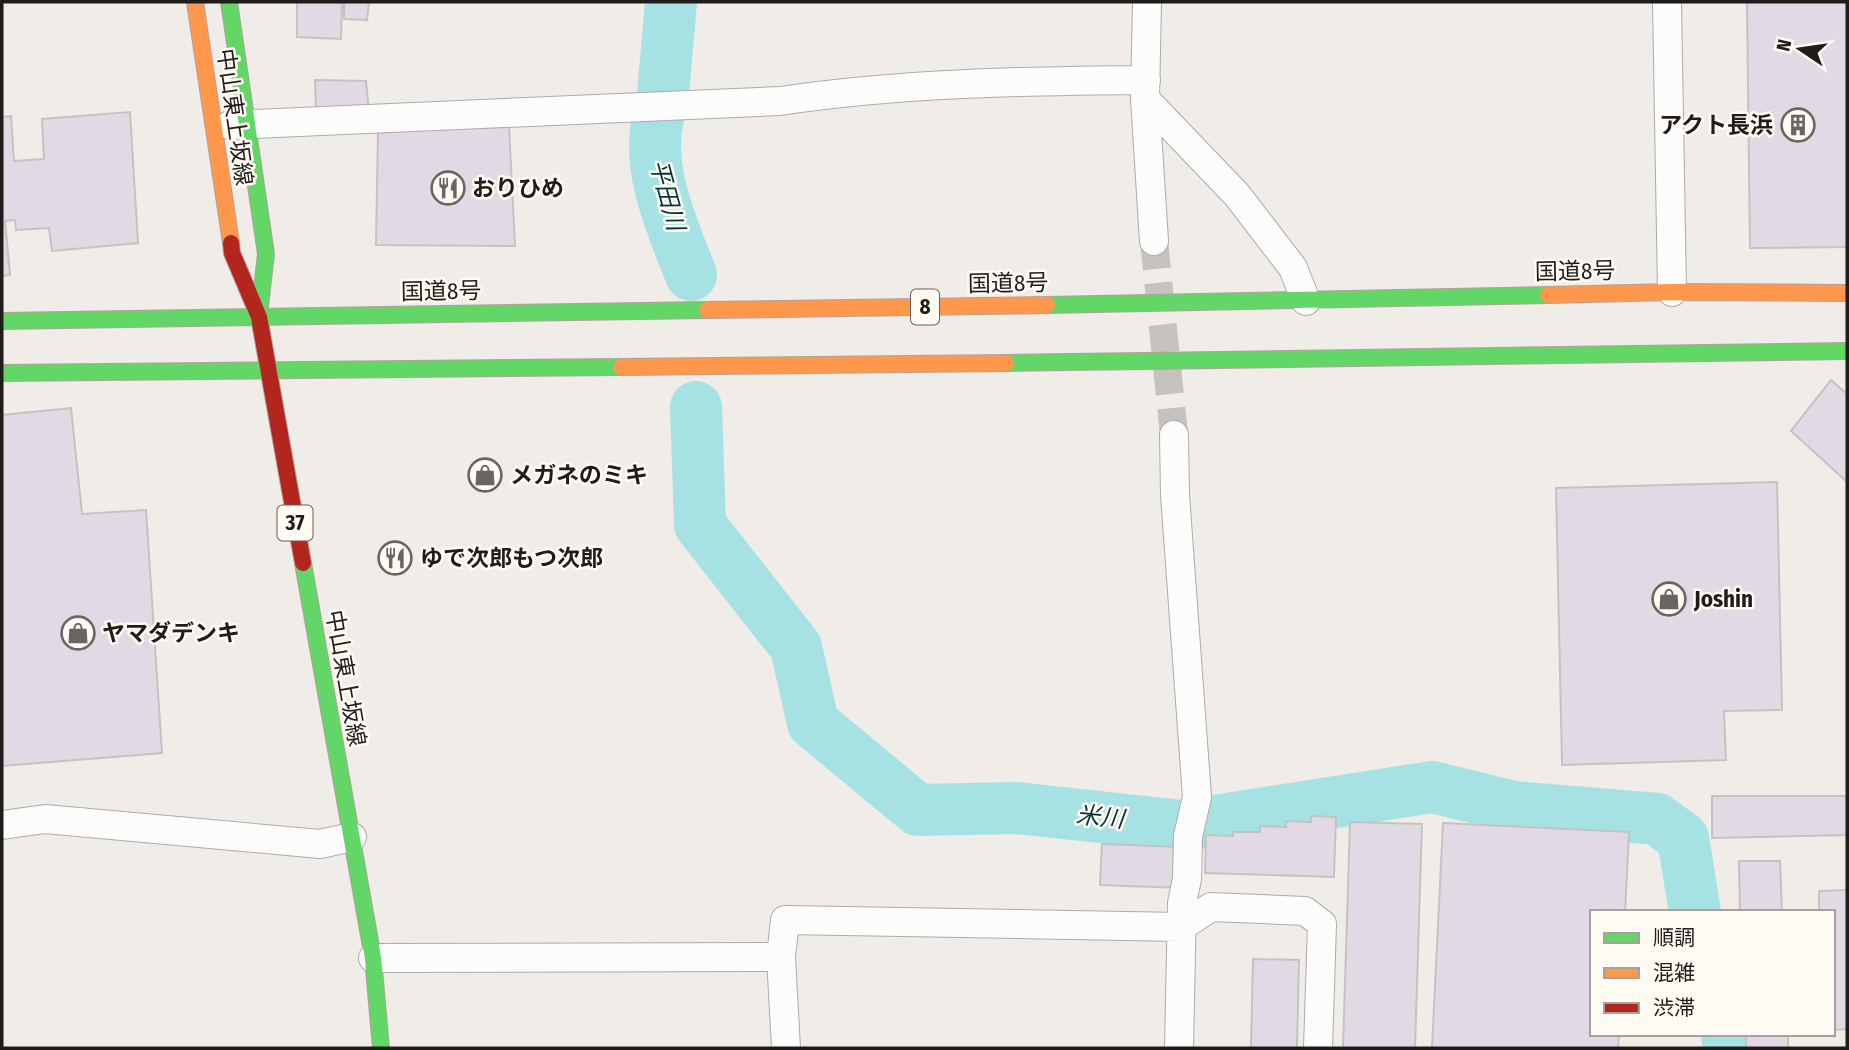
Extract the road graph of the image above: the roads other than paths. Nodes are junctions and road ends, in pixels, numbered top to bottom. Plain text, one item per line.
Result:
1 (195, 2) edge
2 (229, 2) edge
3 (1147, 2) edge
4 (1667, 2) edge
5 (1145, 90) junction
6 (247, 124) junction
7 (212, 126) junction
8 (1154, 241) tunnel mouth
9 (1672, 292) junction
10 (1847, 293) edge
11 (1306, 301) junction
12 (259, 317) junction
13 (2, 321) edge
14 (1847, 351) edge
15 (268, 370) junction
16 (2, 373) edge
17 (1174, 435) tunnel mouth
18 (2, 825) edge
19 (352, 837) junction
20 (1181, 927) junction
21 (781, 957) junction
22 (373, 958) junction
23 (381, 1048) edge
24 (786, 1048) edge
25 (1179, 1048) edge
26 (1318, 1048) edge

1 - 7 main road, 中山東上坂線 / 37
2 - 6 main road, 中山東上坂線 / 37
3 - 5 street
4 - 9 street
5 - 6 street
5 - 8 street
5 - 11 street
6 - 7 street
6 - 12 main road, 中山東上坂線 / 37
7 - 12 main road, 中山東上坂線 / 37
9 - 10 main road, 国道8号 / 8
9 - 11 main road, 国道8号 / 8
11 - 12 main road, 国道8号 / 8
12 - 13 main road, 国道8号 / 8
12 - 15 main road, 中山東上坂線 / 37
14 - 15 main road
15 - 16 main road
15 - 19 main road, 中山東上坂線 / 37
17 - 20 street
18 - 19 street
19 - 22 main road, 中山東上坂線 / 37
20 - 21 street
20 - 25 street
20 - 26 street
21 - 22 street
21 - 24 street
22 - 23 main road, 中山東上坂線 / 37

